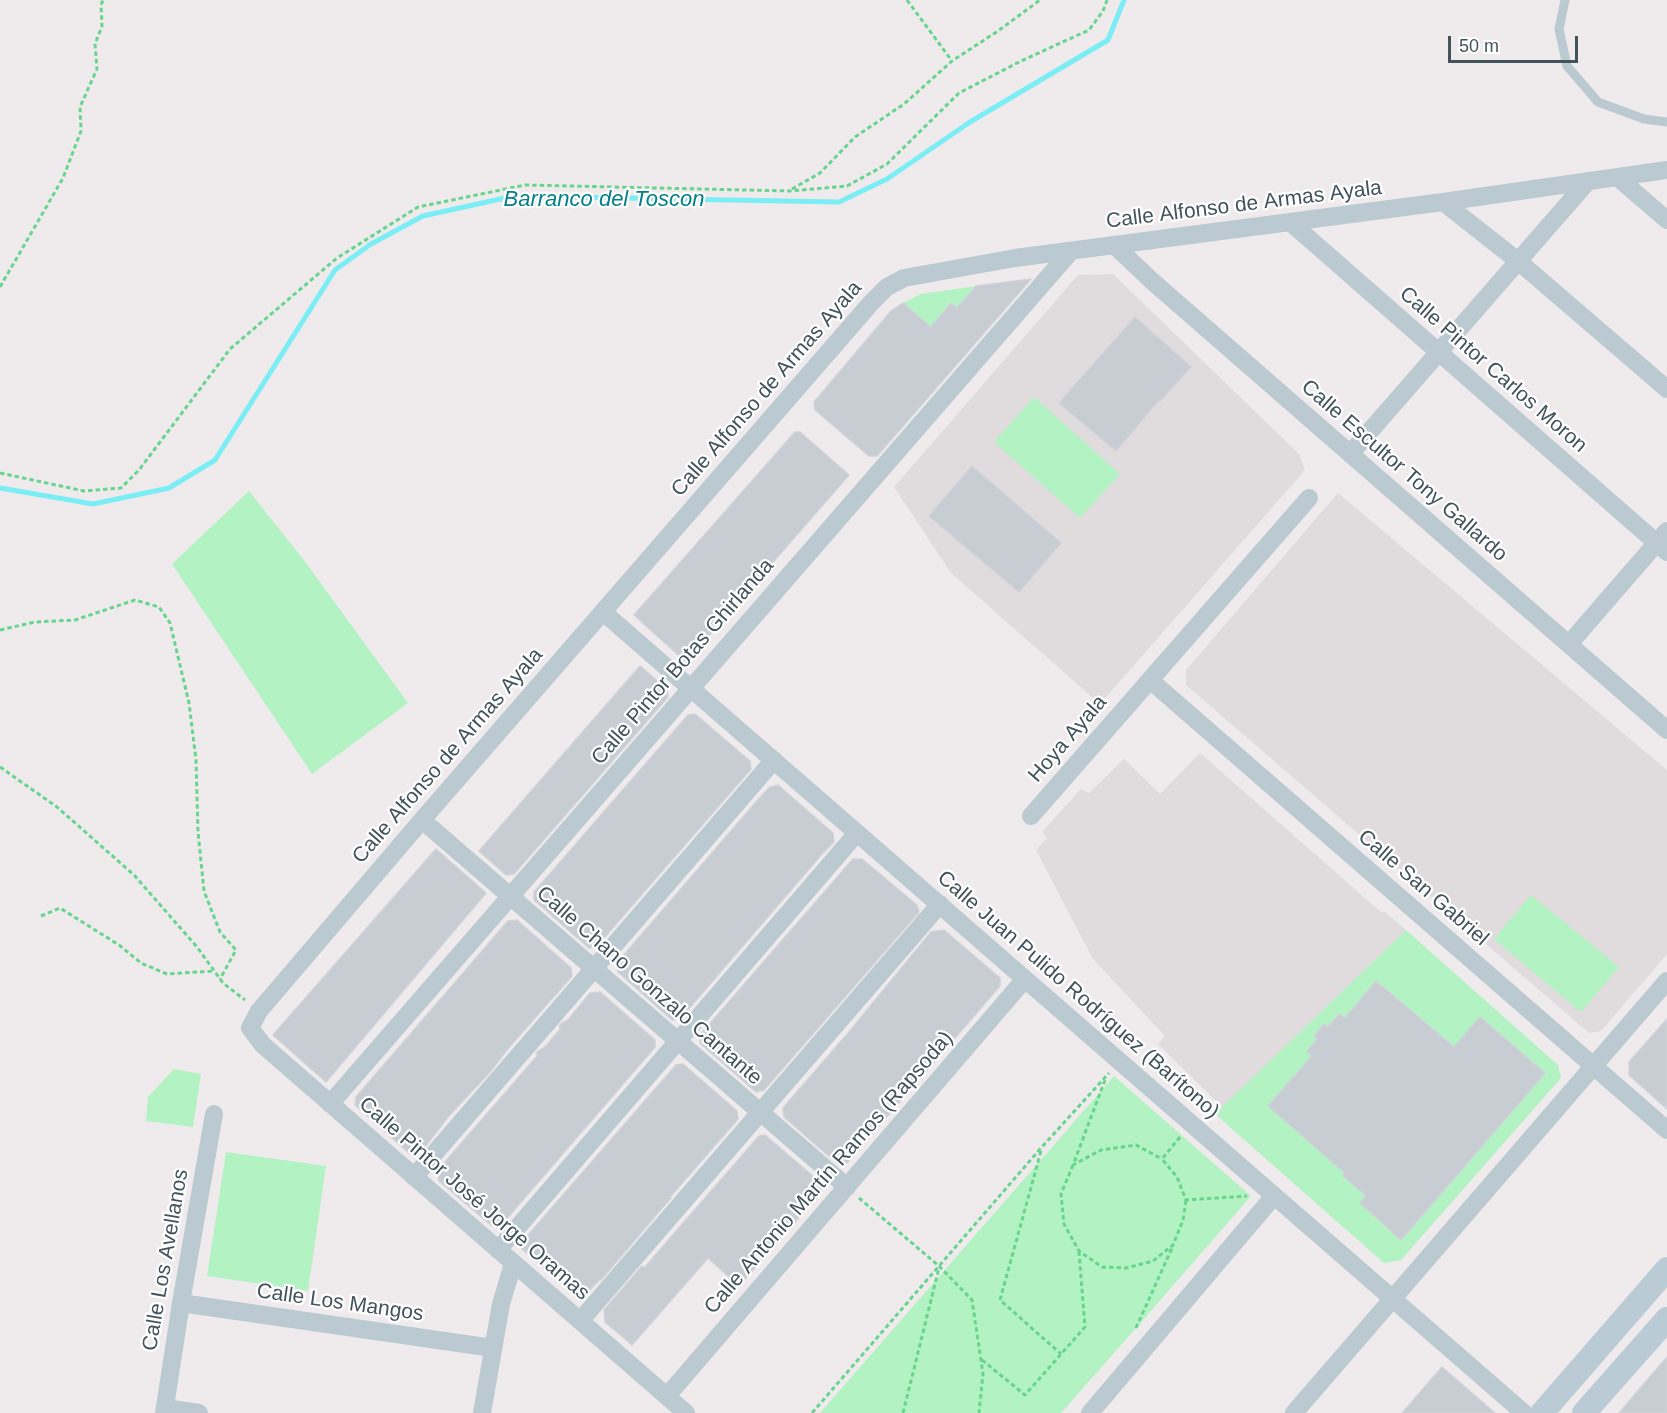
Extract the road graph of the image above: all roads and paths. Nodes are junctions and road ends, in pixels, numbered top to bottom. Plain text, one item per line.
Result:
1 (102, 0) edge
2 (907, 0) edge
3 (1040, 0) edge
4 (1107, 0) edge
5 (1565, 0) edge
6 (952, 62) junction
7 (1667, 122) edge
8 (1667, 170) edge
9 (1617, 177) junction
10 (1588, 181) junction
11 (790, 191) junction
12 (1443, 202) junction
13 (1667, 220) edge
14 (1290, 222) junction
15 (1114, 245) junction
16 (1071, 251) junction
17 (1518, 261) junction
18 (0, 287) edge
19 (1438, 352) junction
20 (1667, 389) edge
21 (1350, 454) junction
22 (0, 473) edge
23 (1309, 498) dead end
24 (1664, 542) edge
25 (603, 612) junction
26 (0, 630) edge
27 (1569, 644) junction
28 (1144, 686) junction
29 (691, 688) junction
30 (1667, 730) edge
31 (774, 760) junction
32 (0, 767) edge
33 (1031, 816) dead end
34 (422, 820) junction
35 (857, 833) junction
36 (510, 896) junction
37 (939, 904) junction
38 (41, 916) dead end
39 (594, 969) junction
40 (214, 971) junction
41 (220, 979) junction
42 (1025, 979) junction
43 (1667, 981) edge
44 (259, 1011) junction
45 (678, 1041) junction
46 (1118, 1060) junction
47 (1593, 1065) junction
48 (1106, 1077) junction
49 (330, 1104) junction
50 (760, 1112) junction
51 (214, 1114) dead end
52 (1667, 1130) edge
53 (1182, 1135) dead end
54 (1041, 1148) junction
55 (1162, 1160) junction
56 (1073, 1165) junction
57 (414, 1177) junction
58 (847, 1187) junction
59 (1251, 1196) dead end
60 (1274, 1196) junction
61 (1186, 1200) junction
62 (1173, 1245) junction
63 (498, 1250) junction
64 (1079, 1251) junction
65 (513, 1264) junction
66 (939, 1266) junction
67 (1667, 1269) edge
68 (1393, 1299) junction
69 (181, 1303) junction
70 (1667, 1319) edge
71 (580, 1321) junction
72 (1136, 1328) dead end
73 (493, 1348) junction
74 (1061, 1354) junction
75 (981, 1359) junction
76 (667, 1396) junction
77 (164, 1410) edge
78 (1097, 1410) edge
79 (199, 1413) edge
80 (482, 1413) edge
81 (686, 1413) edge
82 (812, 1413) edge
83 (903, 1413) edge
84 (980, 1413) edge
85 (1294, 1413) edge
86 (1524, 1413) edge
87 (1542, 1413) edge
88 (1584, 1413) edge

1 - 18 path
2 - 6 path
3 - 6 path
4 - 11 path
5 - 7 lane
6 - 11 path
8 - 9 street, Calle Alfonso de Armas Ayala
9 - 10 street, Calle Alfonso de Armas Ayala
9 - 13 street
10 - 12 street, Calle Alfonso de Armas Ayala
10 - 17 street
11 - 22 path
12 - 14 street, Calle Alfonso de Armas Ayala
12 - 17 street
14 - 15 street, Calle Alfonso de Armas Ayala
14 - 19 street, Calle Pintor Carlos Moron
15 - 16 street, Calle Alfonso de Armas Ayala
15 - 21 street, Calle Escultor Tony Gallardo
16 - 25 street, Calle Alfonso de Armas Ayala
16 - 29 street, Calle Pintor Botas Ghirlanda
17 - 19 street
17 - 20 street
19 - 21 street
19 - 24 street, Calle Pintor Carlos Moron
21 - 27 street, Calle Escultor Tony Gallardo
23 - 28 street
24 - 27 street
25 - 29 street, Calle Juan Pulido Rodríguez (Barítono)
25 - 34 street, Calle Alfonso de Armas Ayala
26 - 41 path
27 - 30 street, Calle Escultor Tony Gallardo
28 - 33 street, Hoya Ayala
28 - 47 street, Calle San Gabriel
29 - 31 street, Calle Juan Pulido Rodríguez (Barítono)
29 - 36 street, Calle Pintor Botas Ghirlanda
31 - 35 street, Calle Juan Pulido Rodríguez (Barítono)
31 - 39 street
32 - 40 path
34 - 36 street, Calle Chano Gonzalo Cantante
34 - 44 street, Calle Alfonso de Armas Ayala
35 - 37 street, Calle Juan Pulido Rodríguez (Barítono)
35 - 45 street
36 - 39 street, Calle Chano Gonzalo Cantante
36 - 49 street, Calle Pintor Botas Ghirlanda
37 - 42 street, Calle Juan Pulido Rodríguez (Barítono)
37 - 50 street
38 - 40 path
39 - 45 street, Calle Chano Gonzalo Cantante
39 - 57 street
40 - 41 path
41 - 44 path
42 - 46 street, Calle Juan Pulido Rodríguez (Barítono)
42 - 58 street, Calle Antonio Martín Ramos (Rapsoda)
43 - 47 street
44 - 49 street, Calle Pintor José Jorge Oramas
45 - 50 street, Calle Chano Gonzalo Cantante
45 - 63 street
46 - 48 path
46 - 60 street, Calle Juan Pulido Rodríguez (Barítono)
47 - 52 street, Calle San Gabriel
47 - 68 street
48 - 54 path
48 - 56 path
49 - 57 street, Calle Pintor José Jorge Oramas
50 - 58 street, Calle Chano Gonzalo Cantante
50 - 71 street
51 - 69 street, Calle Los Avellanos
53 - 55 path
54 - 66 path
54 - 74 path
55 - 56 path
55 - 61 path
56 - 64 path
57 - 63 street, Calle Pintor José Jorge Oramas
58 - 66 path
58 - 76 street, Calle Antonio Martín Ramos (Rapsoda)
59 - 61 path
60 - 68 street, Calle Juan Pulido Rodríguez (Barítono)
60 - 78 street
61 - 62 path
62 - 64 path
62 - 72 path
63 - 65 street, Calle Pintor José Jorge Oramas
64 - 74 path
65 - 71 street, Calle Pintor José Jorge Oramas
65 - 73 street
66 - 75 path
66 - 82 path
66 - 83 path
67 - 87 street
68 - 85 street
68 - 86 street, Calle Juan Pulido Rodríguez (Barítono)
69 - 73 street, Calle Los Mangos
69 - 77 street, Calle Los Avellanos
70 - 88 street
71 - 76 street, Calle Pintor José Jorge Oramas
73 - 80 street
74 - 75 path
75 - 84 path
76 - 81 street, Calle Pintor José Jorge Oramas
77 - 79 street

